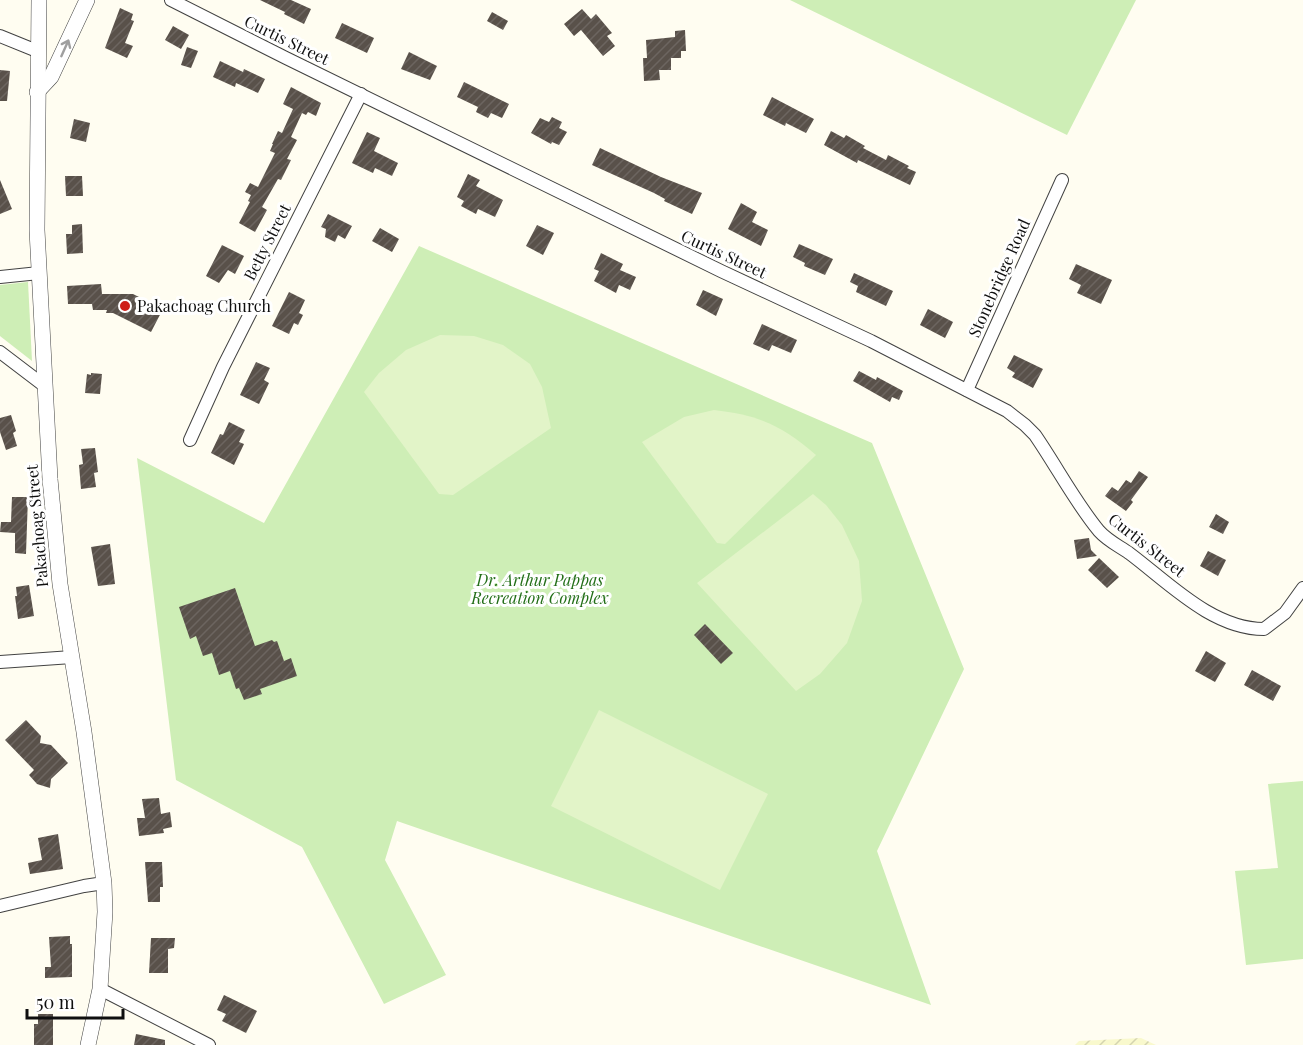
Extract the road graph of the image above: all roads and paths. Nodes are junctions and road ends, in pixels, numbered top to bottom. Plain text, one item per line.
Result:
1 (39, 0) edge
2 (87, 0) edge
3 (171, 0) edge
4 (0, 36) edge
5 (37, 51) junction
6 (37, 92) junction
7 (361, 94) junction
8 (1062, 180) dead end
9 (39, 273) junction
10 (0, 277) edge
11 (0, 352) edge
12 (46, 387) junction
13 (967, 390) junction
14 (189, 440) dead end
15 (1303, 588) edge
16 (72, 657) junction
17 (0, 662) edge
18 (104, 884) junction
19 (0, 906) edge
20 (100, 989) junction
21 (88, 1045) edge
22 (209, 1045) edge

1 - 5 street, Pakachoag Street
6 -> 2 street
3 - 7 street, Curtis Street
4 - 5 street
5 - 6 street, Pakachoag Street
6 - 9 street, Pakachoag Street
7 - 13 street, Curtis Street
7 - 14 street, Betty Street
8 - 13 street, Stonebridge Road
9 - 10 street
9 - 12 street, Pakachoag Street
11 - 12 street
12 - 16 street, Pakachoag Street
13 - 15 street, Curtis Street
16 - 17 street
16 - 18 street, Pakachoag Street
18 - 19 street
18 - 20 street, Pakachoag Street
20 - 21 street, Pakachoag Street
20 - 22 street

